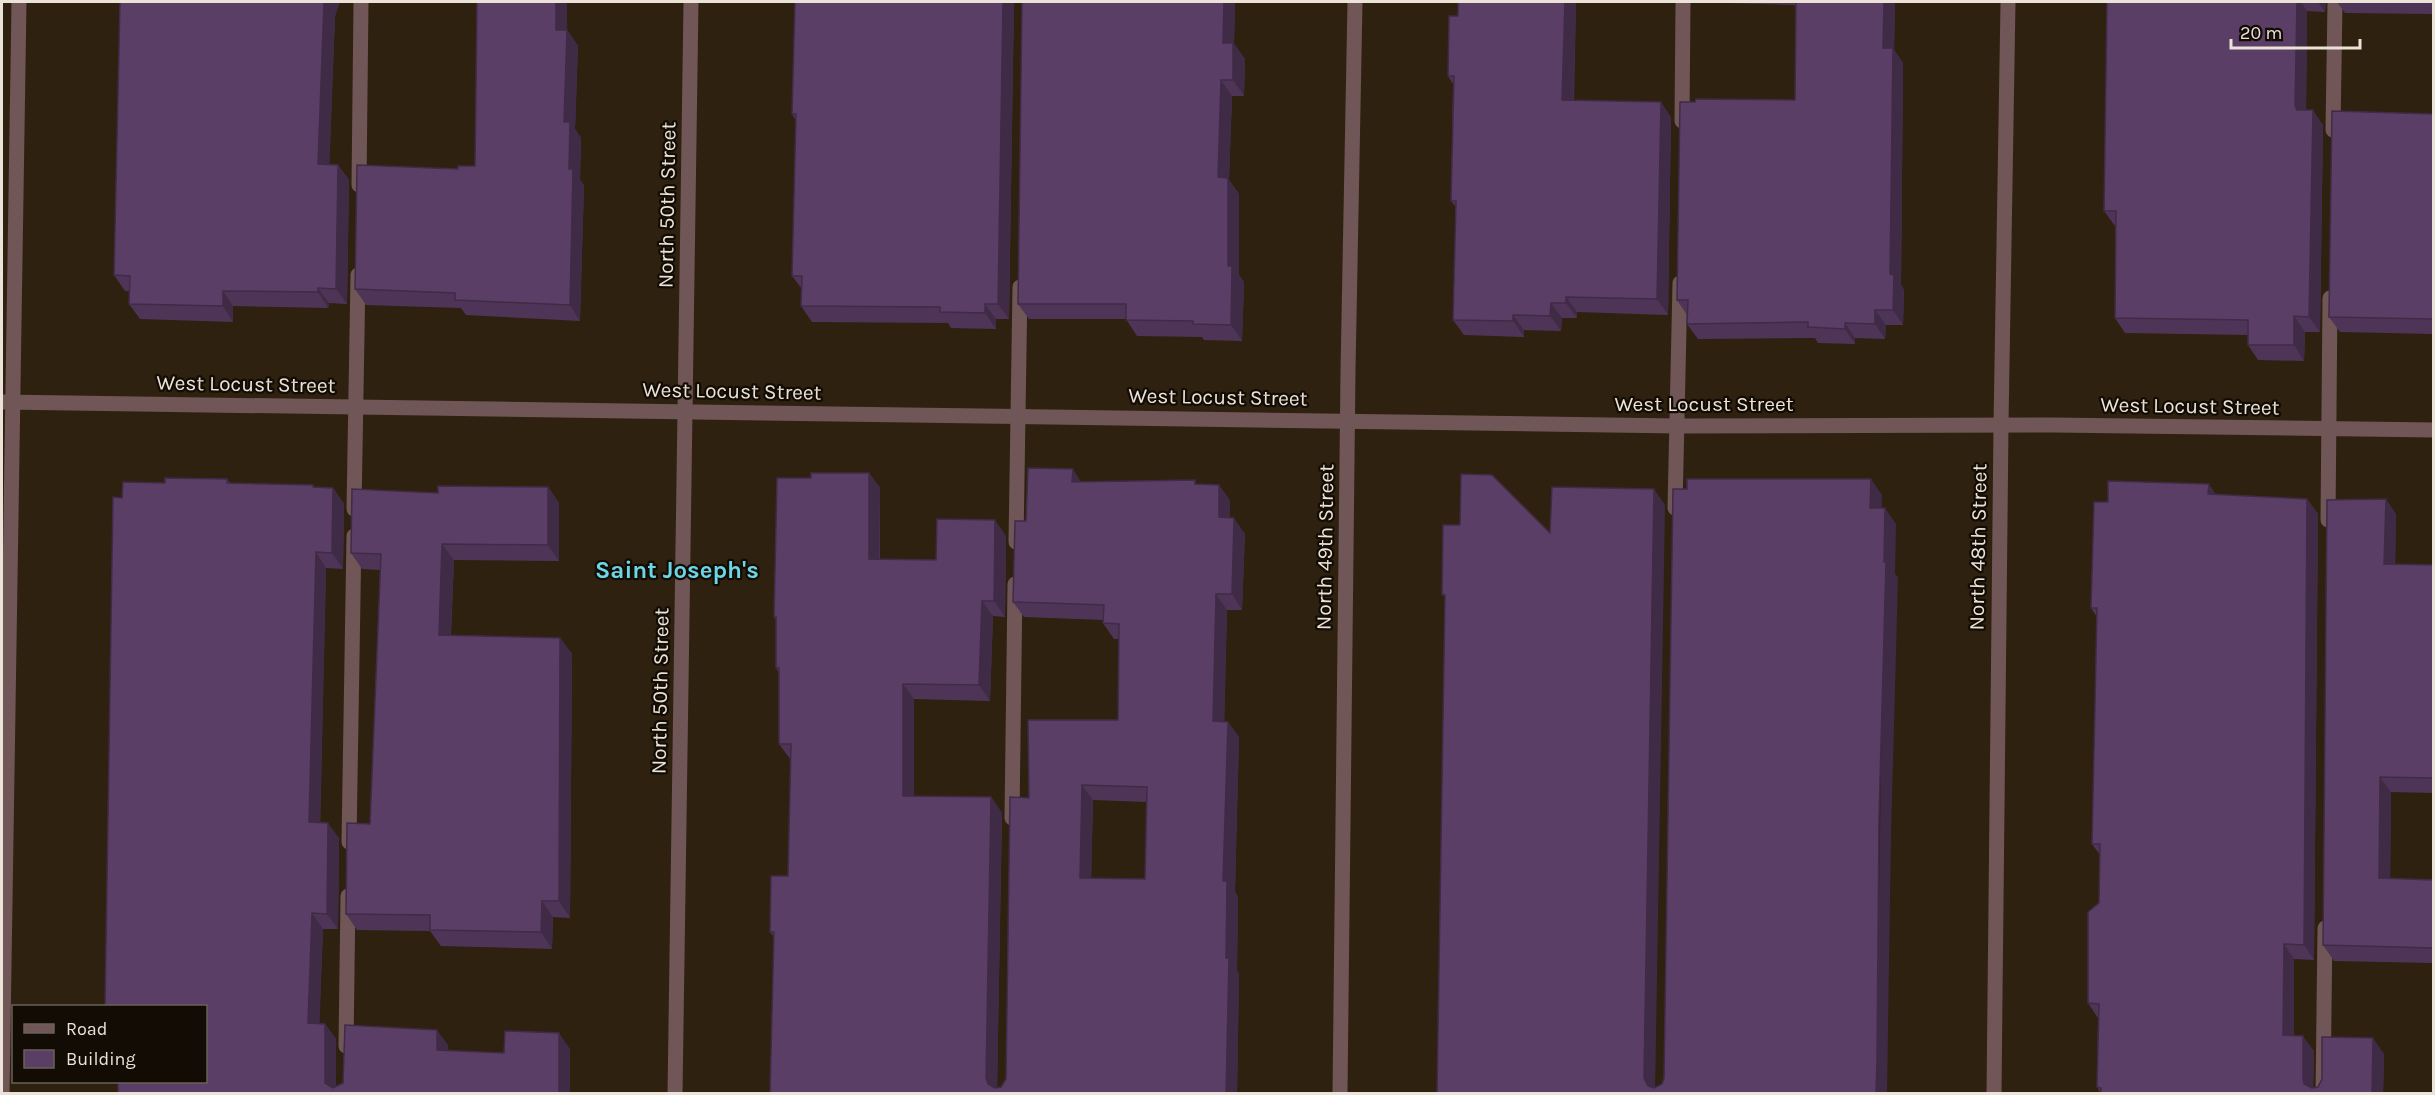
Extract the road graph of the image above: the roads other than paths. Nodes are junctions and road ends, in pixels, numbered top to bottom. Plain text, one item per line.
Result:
1 (19, 2) edge
2 (361, 2) edge
3 (691, 2) edge
4 (1356, 2) edge
5 (1683, 2) edge
6 (2008, 2) edge
7 (2335, 2) edge
8 (1681, 142) edge
9 (2333, 145) edge
10 (359, 205) edge
11 (358, 265) edge
12 (1680, 270) edge
13 (1020, 274) edge
14 (2330, 288) edge
15 (7, 402) edge
16 (357, 406) junction
17 (685, 411) junction
18 (1018, 415) junction
19 (1347, 420) junction
20 (2001, 425) junction
21 (1678, 426) junction
22 (2329, 429) junction
23 (2433, 430) edge
24 (1675, 527) edge
25 (2328, 535) edge
26 (1012, 831) edge
27 (349, 856) edge
28 (348, 880) edge
29 (2325, 915) edge
30 (346, 1058) edge
31 (2, 1094) edge
32 (675, 1094) edge
33 (1340, 1094) edge
34 (1994, 1094) edge
35 (2323, 1094) edge

1 - 15 street
2 - 10 street
3 - 17 street, North 50th Street
4 - 19 street, North 49th Street
5 - 8 street
6 - 20 street, North 48th Street
7 - 9 street
11 - 16 street
12 - 21 street
13 - 18 street
14 - 22 street
15 - 16 street, West Locust Street
15 - 31 street
16 - 17 street, West Locust Street
16 - 27 street
17 - 18 street, West Locust Street
17 - 32 street, North 50th Street
18 - 19 street, West Locust Street
18 - 26 street
19 - 21 street, West Locust Street
19 - 33 street, North 49th Street
20 - 21 street, West Locust Street
20 - 22 street, West Locust Street
20 - 34 street, North 48th Street
21 - 24 street
22 - 23 street, West Locust Street
22 - 25 street
28 - 30 street
29 - 35 street

